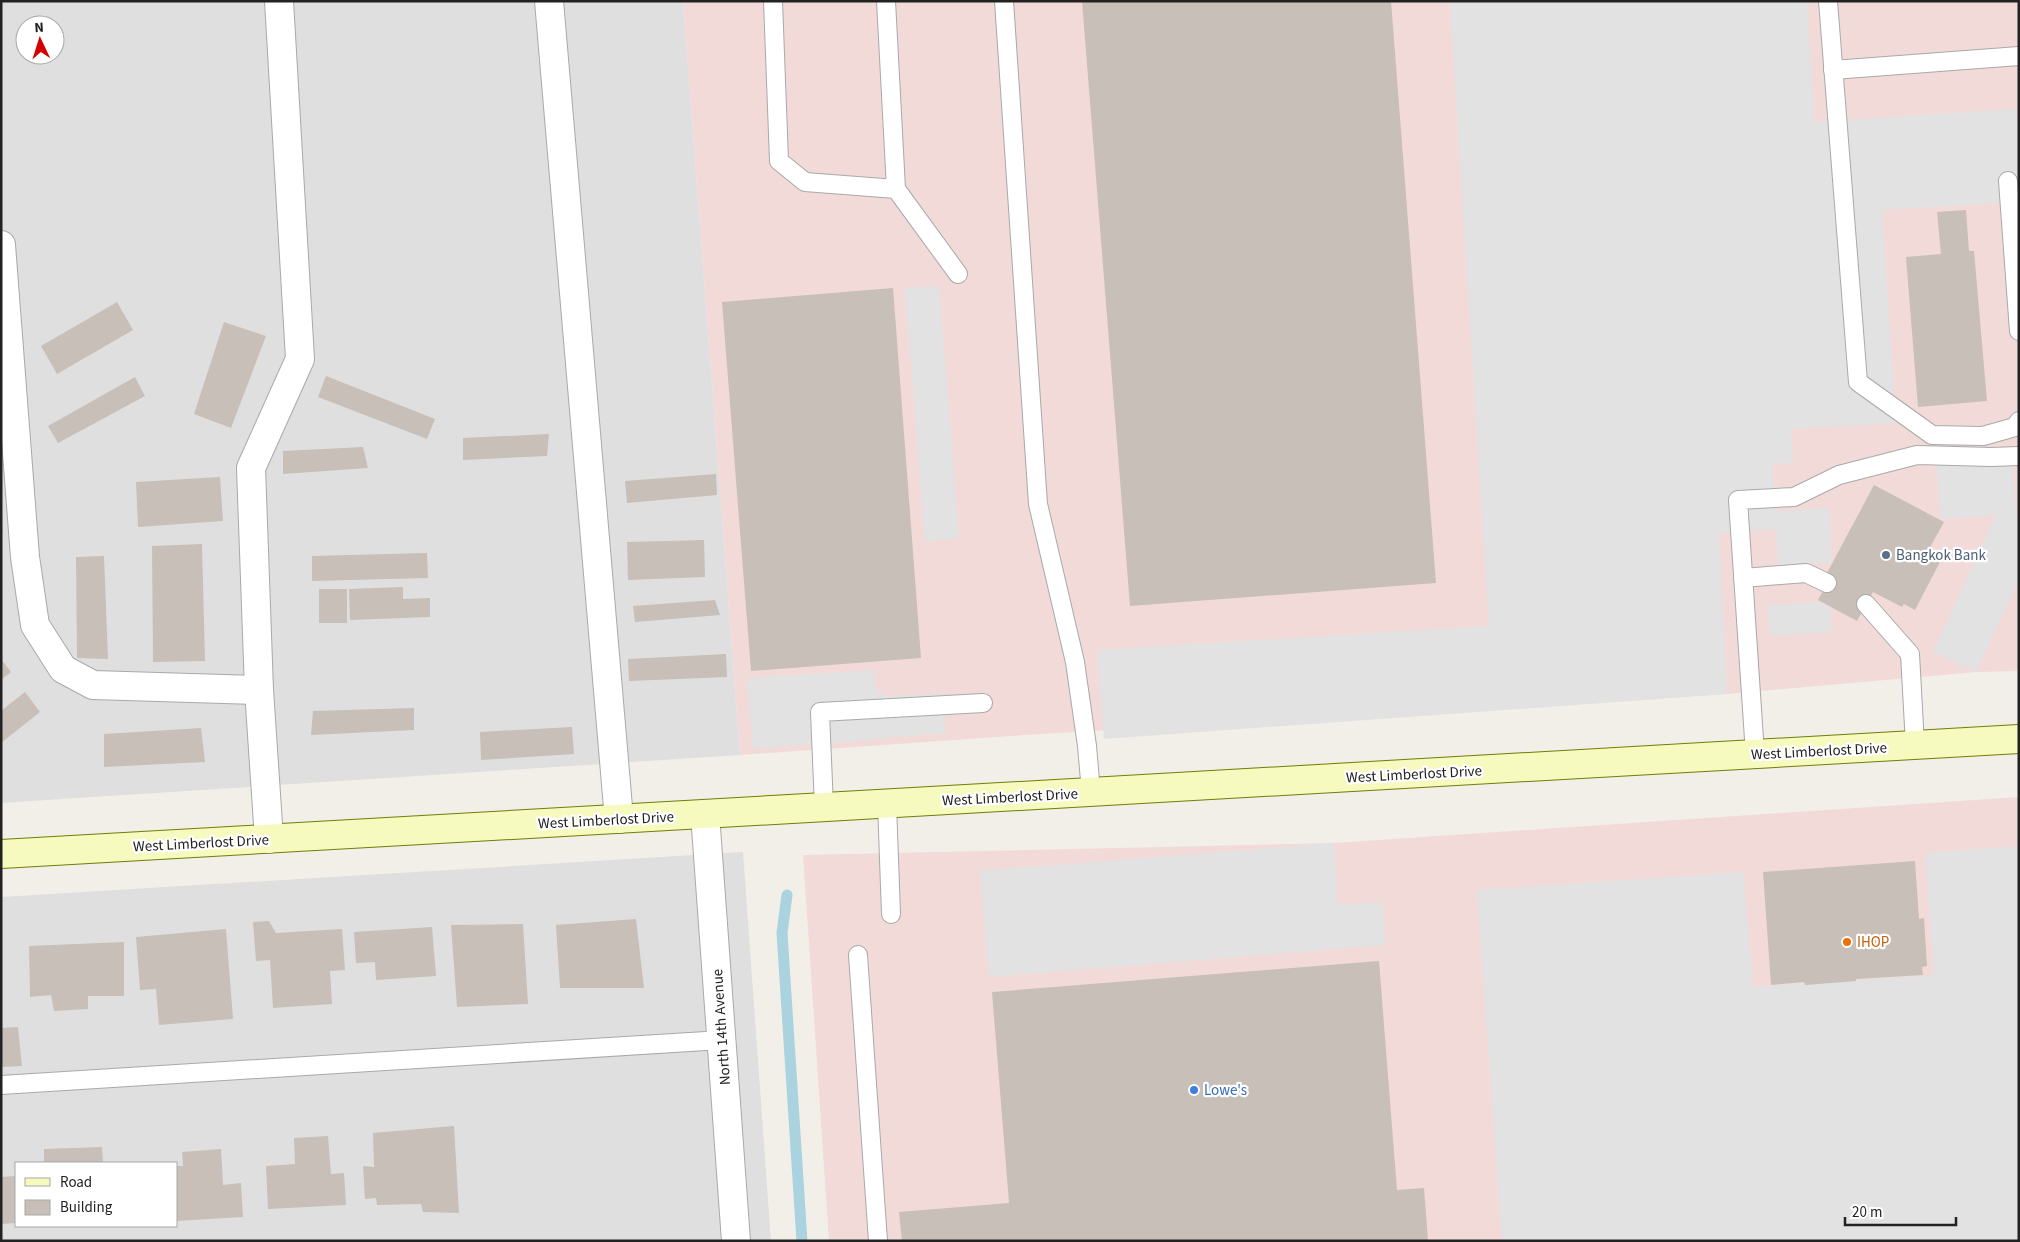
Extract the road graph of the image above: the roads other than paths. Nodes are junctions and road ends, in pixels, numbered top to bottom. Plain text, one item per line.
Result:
1 (279, 1) edge
2 (549, 1) edge
3 (773, 1) edge
4 (886, 1) edge
5 (1004, 1) edge
6 (1828, 1) edge
7 (2019, 56) edge
8 (1833, 70) junction
9 (2008, 181) dead end
10 (896, 189) junction
11 (1, 245) edge
12 (958, 274) dead end
13 (2019, 331) edge
14 (2019, 421) edge
15 (2019, 456) edge
16 (1744, 578) junction
17 (1828, 583) dead end
18 (1866, 604) dead end
19 (259, 690) junction
20 (983, 704) dead end
21 (2019, 740) edge
22 (1915, 745) junction
23 (1755, 754) junction
24 (1091, 792) junction
25 (887, 804) junction
26 (824, 808) junction
27 (705, 814) junction
28 (619, 819) junction
29 (269, 839) junction
30 (1, 854) edge
31 (891, 914) dead end
32 (858, 955) dead end
33 (722, 1040) junction
34 (1, 1085) edge
35 (736, 1241) edge
36 (878, 1241) edge

1 - 19 street
2 - 28 street
3 - 10 lane
4 - 10 lane
5 - 24 lane
6 - 8 lane
7 - 8 lane
8 - 14 lane
9 - 13 lane
10 - 12 lane
11 - 19 street
15 - 16 lane
16 - 17 lane
16 - 23 lane
18 - 22 lane
19 - 29 street
20 - 26 lane
21 - 22 street, West Limberlost Drive
22 - 23 street, West Limberlost Drive
23 - 24 street, West Limberlost Drive
24 - 25 street, West Limberlost Drive
25 - 26 street, West Limberlost Drive
25 - 31 lane
26 - 27 street, West Limberlost Drive
27 - 28 street, West Limberlost Drive
27 - 33 street, North 14th Avenue
28 - 29 street, West Limberlost Drive
29 - 30 street, West Limberlost Drive
32 - 36 lane
33 - 34 lane
33 - 35 street, North 14th Avenue

